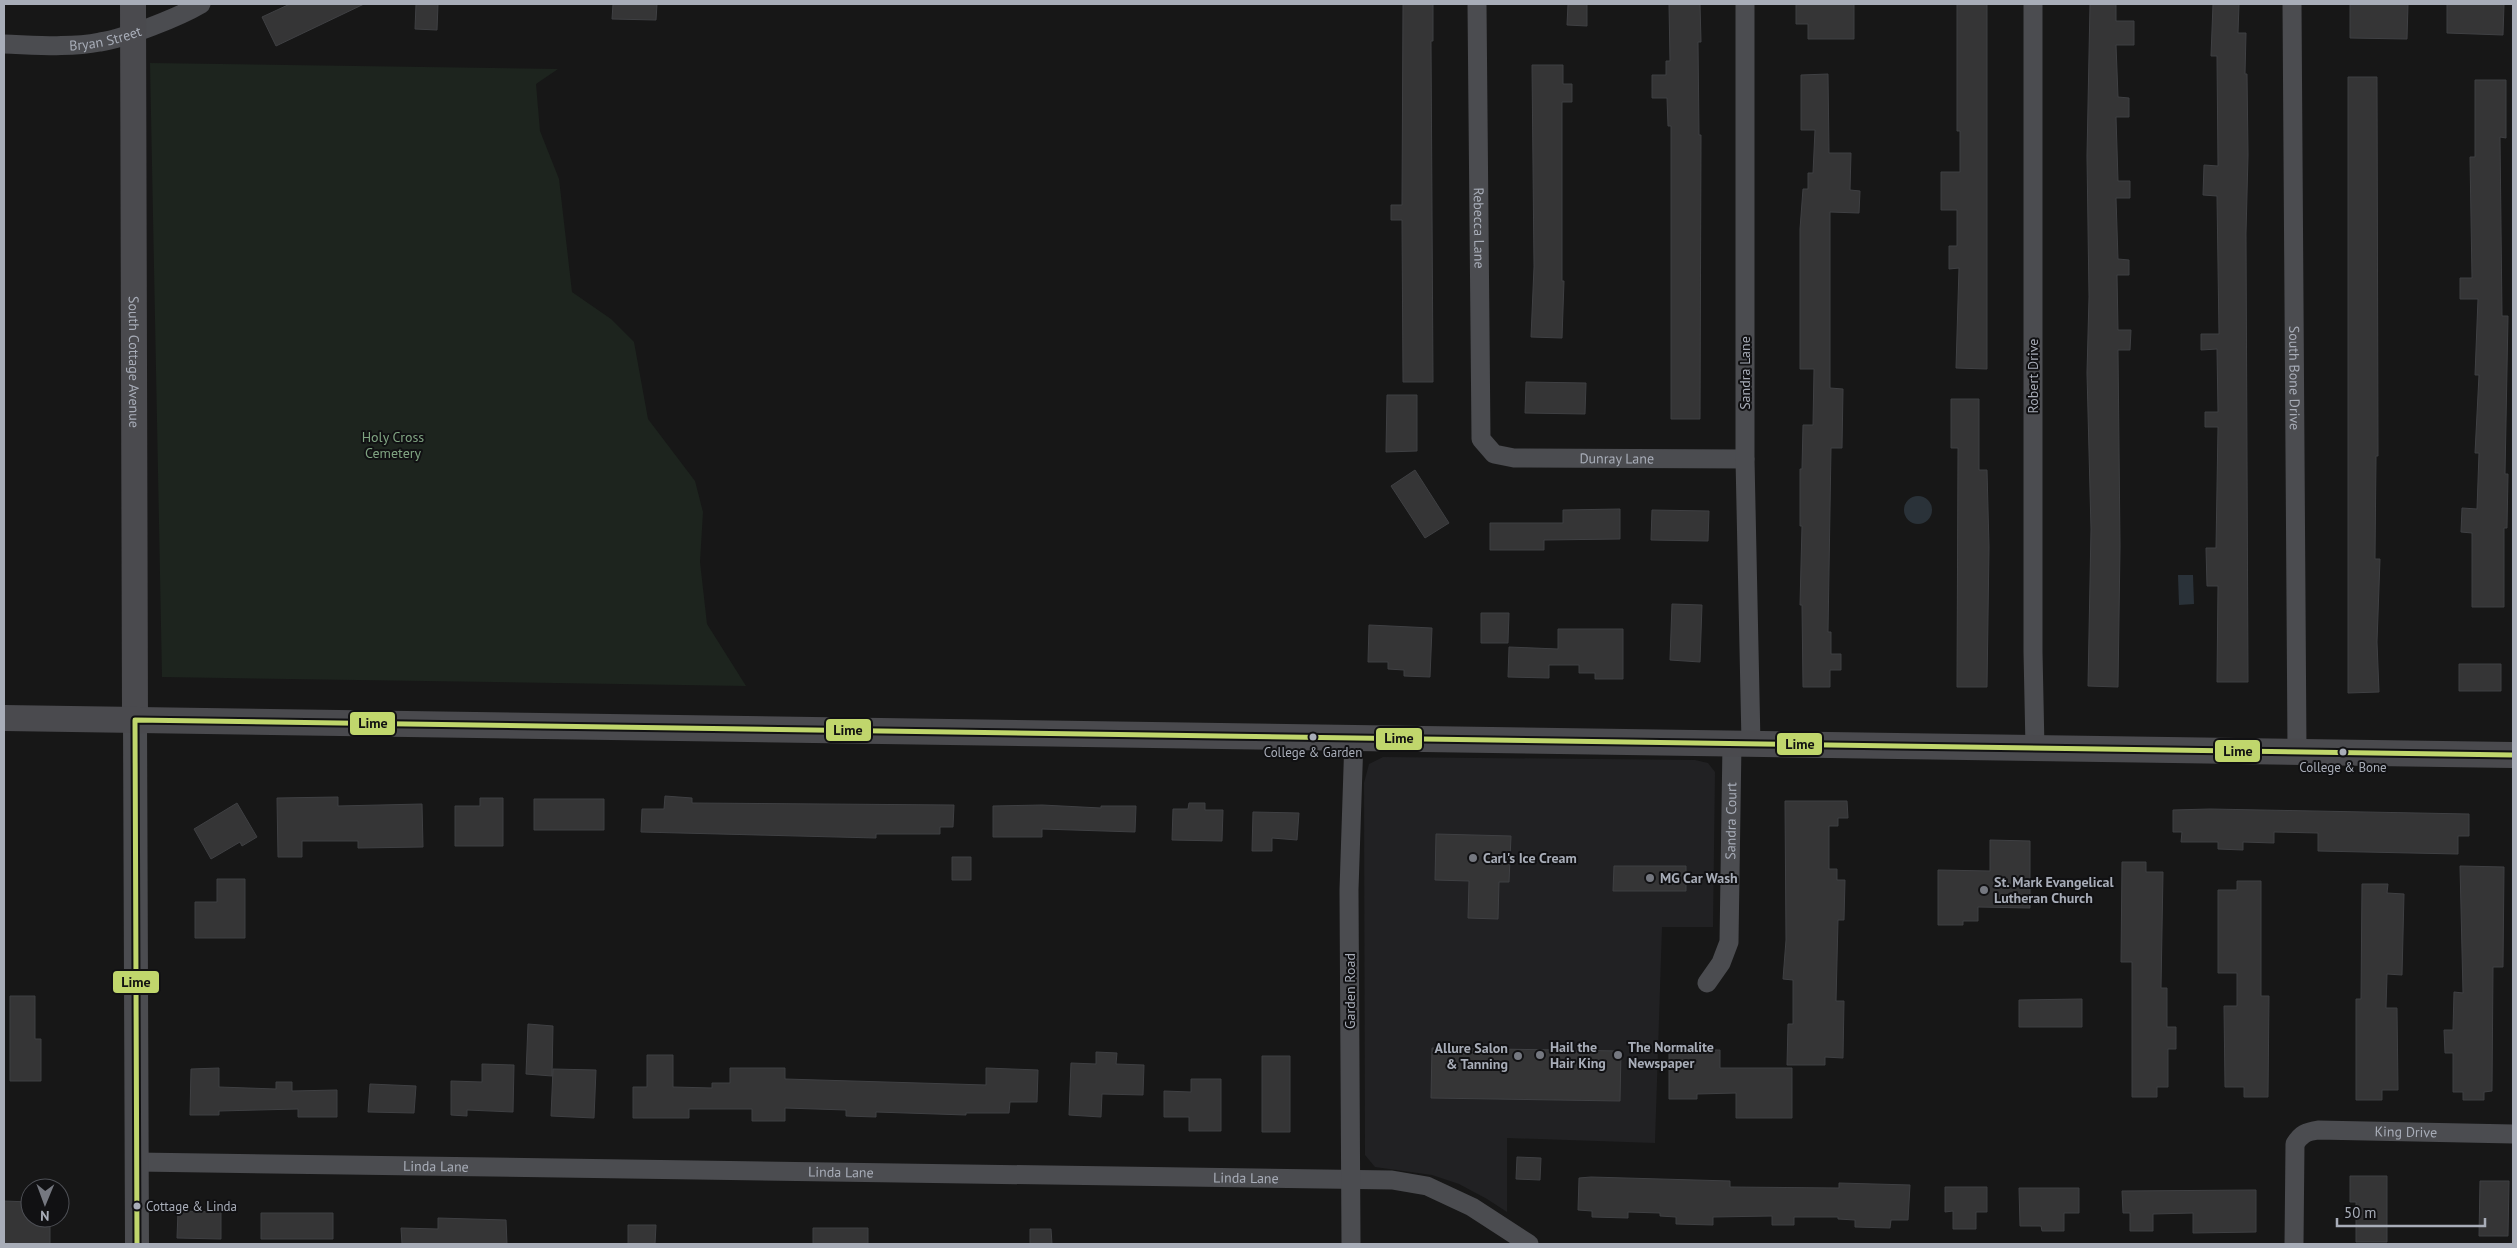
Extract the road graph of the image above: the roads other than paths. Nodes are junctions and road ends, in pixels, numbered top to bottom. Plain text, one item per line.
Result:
1 (133, 4) edge
2 (201, 4) edge
3 (1477, 4) edge
4 (1745, 4) edge
5 (2033, 4) edge
6 (2292, 4) edge
7 (133, 32) junction
8 (4, 44) edge
9 (1489, 450) joint
10 (1745, 459) junction
11 (4, 718) edge
12 (135, 720) junction
13 (1354, 738) junction
14 (1741, 743) junction
15 (2035, 748) junction
16 (2298, 751) junction
17 (2513, 755) edge
18 (1707, 983) dead end
19 (2513, 1134) edge
20 (136, 1162) junction
21 (1351, 1180) junction
22 (137, 1244) edge
23 (1351, 1244) edge
24 (1529, 1244) edge
25 (2294, 1244) edge

1 - 7 main road, South Cottage Avenue
2 - 7 street, Bryan Street
3 - 9 street, Rebecca Lane
4 - 10 street, Sandra Lane
5 - 15 street, Robert Drive
6 - 16 street, South Bone Drive
7 - 8 street, Bryan Street
7 - 12 main road, South Cottage Avenue
9 - 10 street, Dunray Lane
10 - 14 street, Sandra Lane
11 - 12 main road
12 - 13 main road
12 - 20 street
13 - 14 main road
13 - 21 street, Garden Road
14 - 15 main road
14 - 18 street, Sandra Court
15 - 16 main road
16 - 17 main road
19 - 25 street, King Drive
20 - 21 street, Linda Lane
20 - 22 street
21 - 23 street, Garden Road
21 - 24 street, Linda Lane

